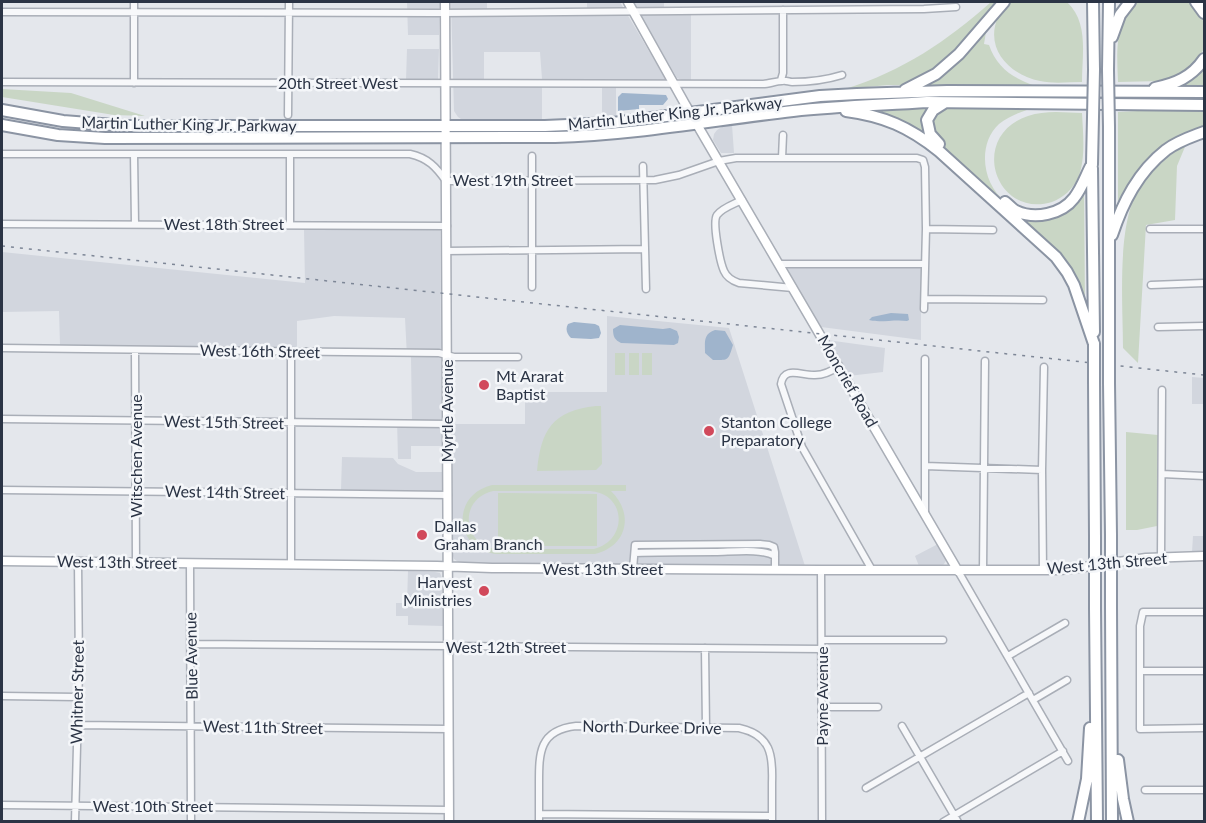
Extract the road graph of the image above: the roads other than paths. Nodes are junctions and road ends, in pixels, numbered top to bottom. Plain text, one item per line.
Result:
1 (134, 2) edge
2 (289, 2) edge
3 (445, 2) edge
4 (628, 2) edge
5 (1004, 2) edge
6 (1093, 2) edge
7 (1109, 2) edge
8 (1130, 2) edge
9 (1196, 2) edge
10 (924, 5) edge
11 (956, 8) dead end
12 (783, 10) junction
13 (633, 11) junction
14 (2, 12) edge
15 (134, 12) junction
16 (289, 12) junction
17 (445, 13) junction
18 (1204, 13) edge
19 (1109, 49) junction
20 (1204, 59) edge
21 (842, 75) dead end
22 (781, 80) junction
23 (2, 82) edge
24 (134, 83) junction
25 (289, 83) junction
26 (446, 83) junction
27 (675, 85) junction
28 (940, 91) junction
29 (901, 92) junction
30 (1120, 92) junction
31 (1204, 92) edge
32 (927, 102) junction
33 (944, 103) junction
34 (1204, 105) edge
35 (2, 110) edge
36 (795, 111) junction
37 (692, 114) junction
38 (288, 115) dead end
39 (2, 116) edge
40 (63, 121) junction
41 (698, 124) junction
42 (2, 125) edge
43 (446, 126) junction
44 (1204, 132) edge
45 (783, 135) dead end
46 (446, 138) junction
47 (924, 139) junction
48 (2, 154) edge
49 (134, 154) junction
50 (290, 154) junction
51 (532, 156) dead end
52 (783, 158) junction
53 (719, 161) junction
54 (1092, 164) junction
55 (644, 166) dead end
56 (644, 180) junction
57 (446, 181) junction
58 (532, 181) junction
59 (742, 200) junction
60 (2, 224) edge
61 (135, 224) junction
62 (290, 224) junction
63 (447, 225) junction
64 (1150, 229) dead end
65 (926, 230) junction
66 (993, 230) dead end
67 (1204, 230) edge
68 (1109, 244) junction
69 (645, 249) junction
70 (532, 250) junction
71 (446, 251) junction
72 (779, 264) junction
73 (925, 264) junction
74 (1204, 283) edge
75 (1151, 285) dead end
76 (532, 287) dead end
77 (793, 288) junction
78 (645, 289) dead end
79 (925, 299) junction
80 (1043, 300) dead end
81 (924, 309) dead end
82 (1204, 326) edge
83 (1158, 327) dead end
84 (1094, 344) junction
85 (2, 348) edge
86 (135, 350) junction
87 (291, 352) junction
88 (447, 356) junction
89 (518, 357) dead end
90 (925, 359) dead end
91 (984, 361) dead end
92 (839, 366) junction
93 (1044, 367) dead end
94 (1162, 390) dead end
95 (2, 419) edge
96 (136, 420) junction
97 (291, 423) junction
98 (447, 424) junction
99 (925, 466) junction
100 (984, 468) junction
101 (1042, 470) junction
102 (1162, 474) junction
103 (1204, 476) edge
104 (2, 490) edge
105 (136, 491) junction
106 (292, 493) junction
107 (448, 495) junction
108 (925, 514) junction
109 (1204, 556) edge
110 (1161, 557) junction
111 (2, 561) edge
112 (78, 562) junction
113 (136, 563) junction
114 (190, 563) junction
115 (291, 565) junction
116 (448, 567) junction
117 (633, 569) junction
118 (775, 570) junction
119 (821, 570) junction
120 (872, 570) junction
121 (983, 570) junction
122 (1043, 570) junction
123 (958, 571) junction
124 (1204, 612) edge
125 (1065, 623) dead end
126 (822, 640) junction
127 (943, 640) dead end
128 (190, 644) junction
129 (448, 646) junction
130 (705, 648) junction
131 (822, 649) junction
132 (1008, 656) junction
133 (1140, 671) junction
134 (1204, 671) edge
135 (1067, 680) dead end
136 (1095, 687) junction
137 (1029, 693) junction
138 (2, 696) edge
139 (77, 697) junction
140 (1033, 700) junction
141 (822, 707) junction
142 (878, 707) dead end
143 (77, 725) junction
144 (191, 726) junction
145 (902, 726) dead end
146 (1111, 726) junction
147 (706, 728) junction
148 (1204, 728) edge
149 (448, 729) junction
150 (1063, 751) junction
151 (920, 756) junction
152 (1068, 761) dead end
153 (866, 788) dead end
154 (1145, 790) dead end
155 (1204, 790) edge
156 (2, 805) edge
157 (75, 806) junction
158 (192, 807) junction
159 (449, 810) junction
160 (539, 814) junction
161 (954, 815) junction
162 (772, 819) edge
163 (75, 822) edge
164 (191, 822) edge
165 (449, 822) edge
166 (539, 822) edge
167 (822, 822) edge
168 (943, 822) edge
169 (958, 822) edge
170 (1078, 822) edge
171 (1097, 822) edge
172 (1112, 822) edge
173 (1128, 822) edge

1 - 15 street
2 - 16 street
3 - 17 main road, Myrtle Avenue
4 - 13 main road, Moncrief Road
5 - 29 highway
6 - 54 highway, bridge
7 - 19 highway
8 - 19 highway
9 - 18 highway
10 - 11 street
10 - 12 street
12 - 13 street
12 - 22 street
13 - 17 street
13 - 27 main road, Moncrief Road
14 - 15 street
15 - 16 street
15 - 24 street
16 - 17 street
16 - 25 street
17 - 26 main road, Myrtle Avenue
19 - 68 highway, bridge
20 - 30 highway
21 - 22 street, 20th Street West
22 - 27 street, 20th Street West
23 - 24 street, 20th Street West
24 - 25 street, 20th Street West
25 - 26 street, 20th Street West
25 - 38 street
26 - 27 street, 20th Street West
26 - 43 main road, Myrtle Avenue
27 - 37 main road, Moncrief Road
28 - 29 highway, Martin Luther King Jr. Parkway
28 - 30 highway, Martin Luther King Jr. Parkway
28 - 32 highway
29 - 37 highway, Martin Luther King Jr. Parkway
30 - 31 highway, Martin Luther King Jr. Parkway
32 - 33 highway, Martin Luther King Jr. Parkway
32 - 36 highway, Martin Luther King Jr. Parkway
32 - 47 highway
33 - 34 highway, Martin Luther King Jr. Parkway
33 - 54 highway
35 - 40 highway, Martin Luther King Jr. Parkway
36 - 41 highway, Martin Luther King Jr. Parkway
36 - 47 highway
37 - 41 main road, Moncrief Road
37 - 43 highway, Martin Luther King Jr. Parkway
39 - 40 highway
40 - 43 highway, Martin Luther King Jr. Parkway
41 - 46 highway, Martin Luther King Jr. Parkway
41 - 53 main road, Moncrief Road
42 - 46 highway, Martin Luther King Jr. Parkway
43 - 46 main road, Myrtle Avenue
44 - 68 highway
45 - 52 street
46 - 57 main road, Myrtle Avenue
47 - 84 highway
48 - 49 street, West 19th Street
49 - 50 street, West 19th Street
49 - 61 street
50 - 57 street, West 19th Street
50 - 62 street
51 - 58 street
52 - 53 street, West 19th Street
52 - 65 street, West 19th Street
53 - 56 street, West 19th Street
53 - 59 main road, Moncrief Road
54 - 84 highway
55 - 56 street
56 - 58 street, West 19th Street
56 - 69 street
57 - 58 street, West 19th Street
57 - 63 main road, Myrtle Avenue
58 - 70 street
59 - 72 main road, Moncrief Road
59 - 77 street
60 - 61 street, West 18th Street
61 - 62 street, West 18th Street
62 - 63 street, West 18th Street
63 - 71 main road, Myrtle Avenue
64 - 67 street
65 - 66 street
65 - 73 street
68 - 146 highway, bridge
69 - 70 street
69 - 78 street
70 - 71 street
70 - 76 street
71 - 88 main road, Myrtle Avenue
72 - 73 street
72 - 77 main road, Moncrief Road
73 - 79 street
74 - 75 street
77 - 92 main road, Moncrief Road
79 - 80 street
79 - 81 street
82 - 83 street
84 - 136 highway, bridge
85 - 86 street, West 16th Street
86 - 87 street, West 16th Street
86 - 96 street, Witschen Avenue
87 - 88 street, West 16th Street
87 - 97 street
88 - 89 street, West 16th Street
88 - 98 main road, Myrtle Avenue
90 - 99 street
91 - 100 street
92 - 108 main road, Moncrief Road
92 - 120 street
93 - 101 street
94 - 102 street
95 - 96 street, West 15th Street
96 - 97 street, West 15th Street
96 - 105 street, Witschen Avenue
97 - 98 street, West 15th Street
97 - 106 street
98 - 107 main road, Myrtle Avenue
99 - 100 street
99 - 108 street
100 - 101 street
100 - 121 street
101 - 122 street
102 - 103 street
102 - 110 street
104 - 105 street, West 14th Street
105 - 106 street, West 14th Street
105 - 113 street, Witschen Avenue
106 - 107 street, West 14th Street
106 - 115 street
107 - 116 main road, Myrtle Avenue
108 - 123 main road, Moncrief Road
109 - 110 main road, West 13th Street
110 - 122 main road, West 13th Street
111 - 112 main road, West 13th Street
112 - 113 main road, West 13th Street
112 - 139 street, Whitner Street
113 - 114 main road, West 13th Street
114 - 115 main road, West 13th Street
114 - 128 street, Blue Avenue
115 - 116 main road, West 13th Street
116 - 117 main road, West 13th Street
116 - 129 main road, Myrtle Avenue
117 - 118 main road, West 13th Street
117 - 118 street
118 - 119 main road, West 13th Street
119 - 120 main road, West 13th Street
119 - 126 street, Payne Avenue
120 - 123 main road, West 13th Street
121 - 122 main road, West 13th Street
121 - 123 main road, West 13th Street
123 - 132 street, Moncrief Road
124 - 133 street
125 - 132 street
126 - 127 street
126 - 131 street, Payne Avenue
128 - 129 street, West 12th Street
128 - 144 street, Blue Avenue
129 - 130 street, West 12th Street
129 - 149 main road, Myrtle Avenue
130 - 131 street, West 12th Street
130 - 147 street
131 - 141 street, Payne Avenue
132 - 137 street, Moncrief Road
133 - 134 street
133 - 148 street
135 - 140 street
136 - 170 highway
136 - 171 highway
137 - 140 street, Moncrief Road
137 - 151 street
138 - 139 street
139 - 143 street, Whitner Street
140 - 150 street, Moncrief Road
141 - 142 street
141 - 167 street, Payne Avenue
143 - 144 street, West 11th Street
143 - 157 street, Whitner Street
144 - 149 street, West 11th Street
144 - 158 street, Blue Avenue
145 - 151 street
146 - 172 highway
146 - 173 highway
147 - 160 street, North Durkee Drive
147 - 162 street, North Durkee Drive
149 - 159 main road, Myrtle Avenue
150 - 152 street, Moncrief Road
150 - 161 street
151 - 153 street
151 - 161 street
154 - 155 street
156 - 157 street, West 10th Street
157 - 158 street, West 10th Street
157 - 163 street, Whitner Street
158 - 159 street, West 10th Street
158 - 164 street, Blue Avenue
159 - 165 main road, Myrtle Avenue
160 - 162 street
160 - 166 street
161 - 168 street
161 - 169 street

